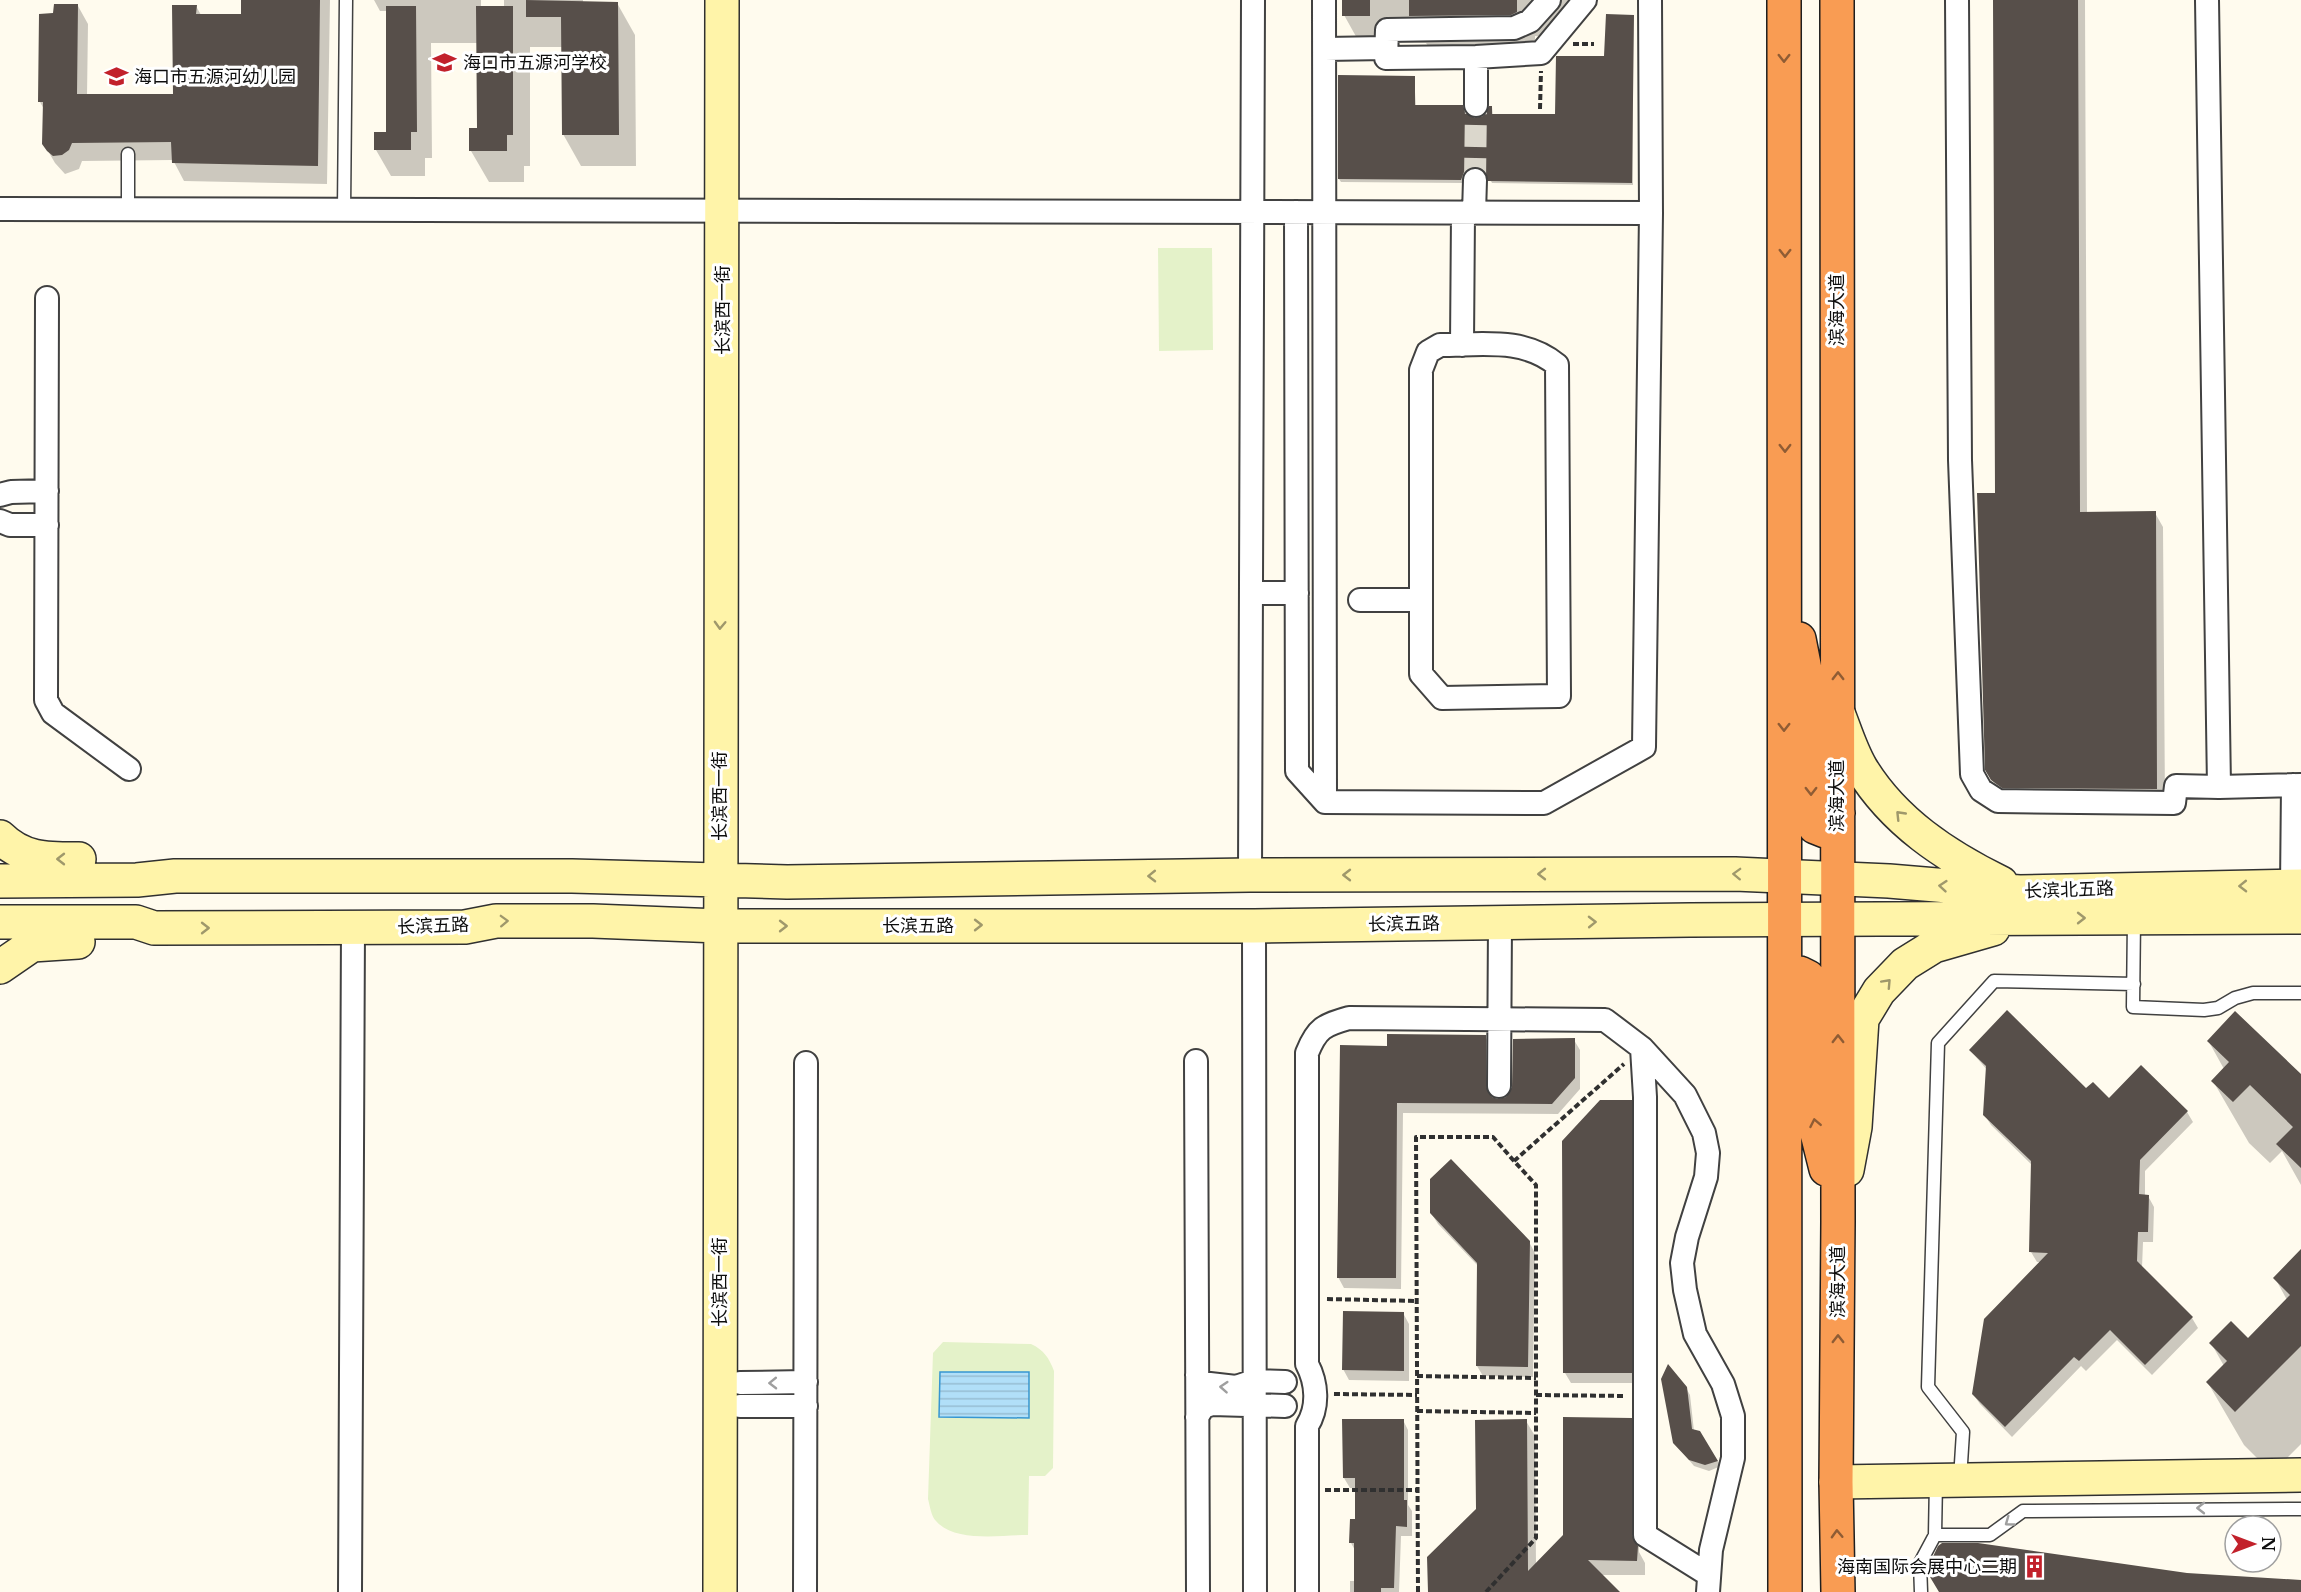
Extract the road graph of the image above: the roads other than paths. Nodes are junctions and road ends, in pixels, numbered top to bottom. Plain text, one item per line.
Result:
1 (346, 0) edge
2 (722, 0) edge
3 (741, 0) edge
4 (1253, 0) edge
5 (1324, 0) edge
6 (1549, 0) edge
7 (1585, 0) edge
8 (1650, 0) edge
9 (1784, 0) edge
10 (1837, 0) edge
11 (1957, 0) edge
12 (2207, 0) edge
13 (1386, 48) junction
14 (1325, 49) junction
15 (1476, 57) junction
16 (1476, 105) tunnel mouth
17 (128, 154) dead end
18 (1475, 180) tunnel mouth
19 (0, 209) edge
20 (128, 209) junction
21 (344, 210) junction
22 (732, 210) junction
23 (1253, 212) junction
24 (1296, 212) junction
25 (1326, 213) junction
26 (1469, 213) junction
27 (1651, 213) junction
28 (47, 298) dead end
29 (1462, 345) junction
30 (47, 491) junction
31 (0, 495) edge
32 (0, 521) edge
33 (47, 525) junction
34 (1785, 567) junction
35 (1252, 593) junction
36 (1297, 593) junction
37 (1360, 600) dead end
38 (1421, 600) junction
39 (1838, 713) junction
40 (129, 769) dead end
41 (2297, 785) edge
42 (2220, 787) junction
43 (1325, 802) junction
44 (1838, 813) junction
45 (0, 837) edge
46 (1693, 874) junction
47 (1250, 875) junction
48 (1784, 876) junction
49 (154, 877) junction
50 (1838, 879) junction
51 (731, 880) junction
52 (0, 881) edge
53 (2296, 886) edge
54 (2021, 906) junction
55 (2301, 917) edge
56 (2133, 918) junction
57 (1785, 919) junction
58 (1838, 919) junction
59 (1690, 920) junction
60 (0, 922) edge
61 (1500, 923) junction
62 (730, 926) junction
63 (1254, 926) junction
64 (353, 927) junction
65 (154, 928) junction
66 (0, 967) edge
67 (2133, 984) junction
68 (1785, 986) junction
69 (2301, 993) edge
70 (1500, 1019) junction
71 (1642, 1048) junction
72 (1196, 1061) dead end
73 (806, 1063) dead end
74 (1499, 1086) dead end
75 (1838, 1221) junction
76 (1307, 1364) junction
77 (1197, 1375) junction
78 (1254, 1381) junction
79 (806, 1382) junction
80 (1285, 1382) junction
81 (740, 1394) junction
82 (806, 1406) junction
83 (1254, 1406) junction
84 (1285, 1406) junction
85 (1197, 1417) junction
86 (1307, 1426) junction
87 (2301, 1475) edge
88 (1948, 1480) junction
89 (1836, 1482) junction
90 (2301, 1509) edge
91 (1935, 1535) junction
92 (1708, 1583) edge
93 (350, 1592) edge
94 (720, 1592) edge
95 (741, 1592) edge
96 (805, 1592) edge
97 (1198, 1592) edge
98 (1255, 1592) edge
99 (1307, 1592) edge
100 (1785, 1592) edge
101 (1838, 1592) edge
102 (1921, 1592) edge

1 - 21 lane
2 - 22 street, 长滨西一街
3 - 22 street, 长滨西一街
4 - 23 street
5 - 14 street
6 - 13 street
7 - 15 street
8 - 27 street
9 -> 34 highway
39 -> 10 highway, 滨海大道
11 - 42 street
12 - 42 street
13 - 14 street
13 - 15 street
14 - 25 street
15 - 16 street
17 - 20 lane
18 - 26 street
19 - 20 street
20 - 21 street
21 - 22 street
22 - 23 street
22 - 51 street, 长滨西一街
23 - 24 street
23 - 35 street
24 - 25 street
24 - 36 street
25 - 26 street
25 - 43 street
26 - 27 street
26 - 29 street
27 - 43 street
28 - 30 street
29 - 38 street
29 - 38 street
30 - 31 street
30 - 33 street
32 - 33 street
33 - 40 street
34 -> 44 highway
34 -> 48 highway
35 - 36 street
35 - 47 street
36 - 43 street
37 - 38 street
39 - 44 highway, 滨海大道
54 -> 39 street
41 - 42 street
41 - 53 street
44 - 50 highway, 滨海大道
49 -> 45 street
46 -> 47 street
48 -> 46 street
46 - 59 street
47 -> 51 street
48 - 50 street
48 - 57 highway
49 - 51 street
49 - 52 street
54 -> 50 street, 长滨北五路
50 - 58 highway, 滨海大道
51 - 62 street, 长滨西一街
53 -> 54 street, 长滨北五路
54 -> 56 street, 长滨北五路
54 - 58 street, 长滨北五路
75 -> 54 street
55 - 56 street, 长滨北五路
56 - 67 lane
57 - 58 street, 长滨五路
57 - 59 street, 长滨五路
57 - 68 highway
75 -> 58 highway, 滨海大道
61 -> 59 street, 长滨五路
60 - 65 street, 长滨五路
61 - 63 street, 长滨五路
61 - 70 street
62 -> 63 street, 长滨五路
64 -> 62 street, 长滨五路
62 - 81 street, 长滨西一街
62 - 94 street, 长滨西一街
63 - 78 street
65 -> 64 street, 长滨五路
64 - 93 street
65 - 66 street
67 - 69 lane
67 - 88 lane
75 -> 68 highway
68 - 100 highway
70 - 71 street
70 - 74 street
70 - 76 street
71 - 92 street
71 - 92 street
72 - 77 street
73 - 79 street
89 -> 75 highway, 滨海大道
76 - 80 street
76 - 86 street
78 -> 77 street
77 - 85 street
78 - 80 street
78 - 83 street
79 -> 81 street
79 - 82 street
80 - 84 street
81 - 82 street
81 - 95 street, 长滨西一街
82 - 96 street
83 - 84 street
83 - 85 street
83 - 98 street
84 - 86 street
85 - 97 street
86 - 99 street
87 - 88 street
88 - 89 street
88 - 91 lane
101 -> 89 highway, 滨海大道
90 -> 91 lane
91 - 102 lane

